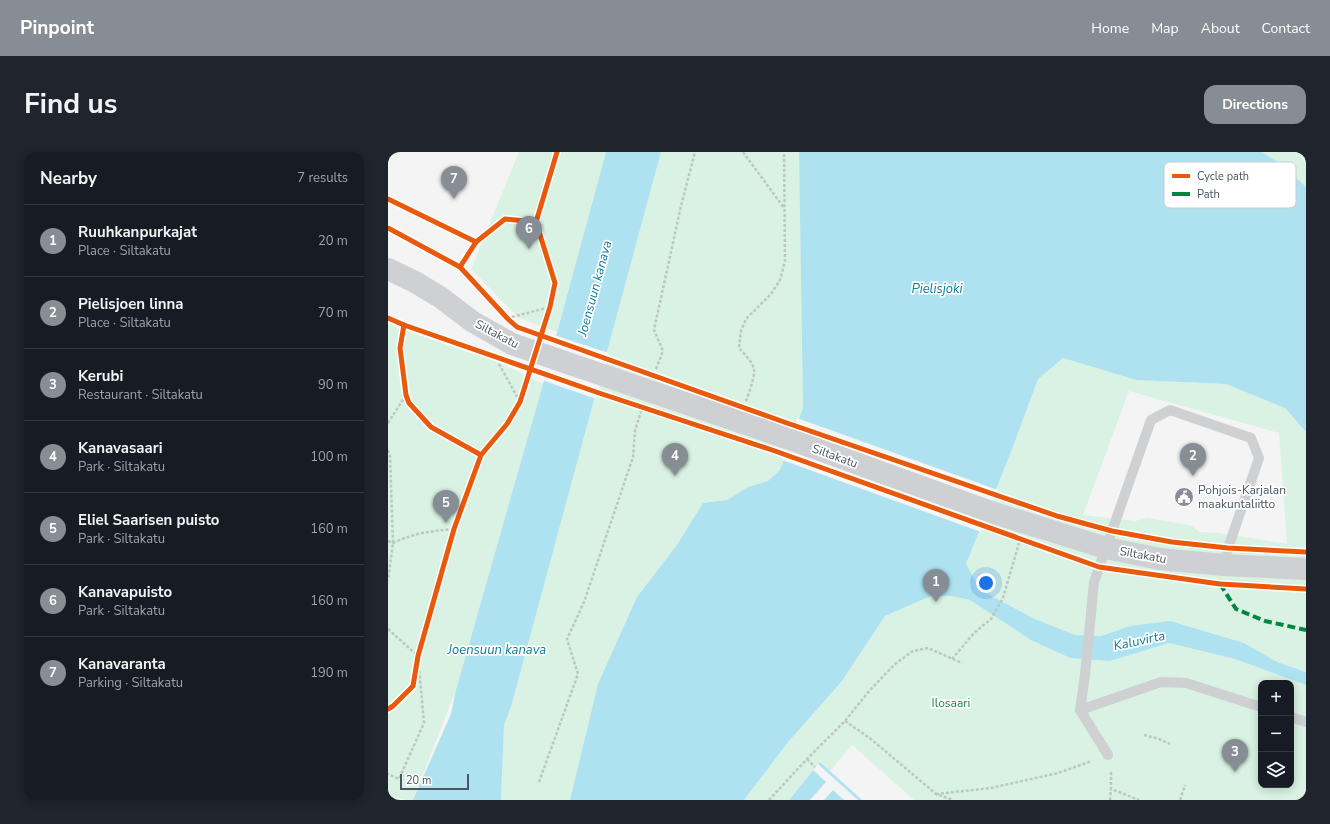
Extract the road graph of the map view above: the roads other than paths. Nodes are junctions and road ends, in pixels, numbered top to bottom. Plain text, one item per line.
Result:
1 (388, 269) edge
2 (1106, 548) junction
3 (1224, 565) junction
4 (1306, 570) edge
5 (1258, 706) edge
6 (1080, 710) junction
7 (1294, 718) edge
8 (1306, 722) edge
9 (1108, 755) road end

1 - 2 street, Siltakatu
2 - 3 street, Siltakatu
2 - 3 lane
2 - 6 lane
3 - 4 street, Siltakatu
5 - 6 lane
6 - 9 lane
7 - 8 lane

